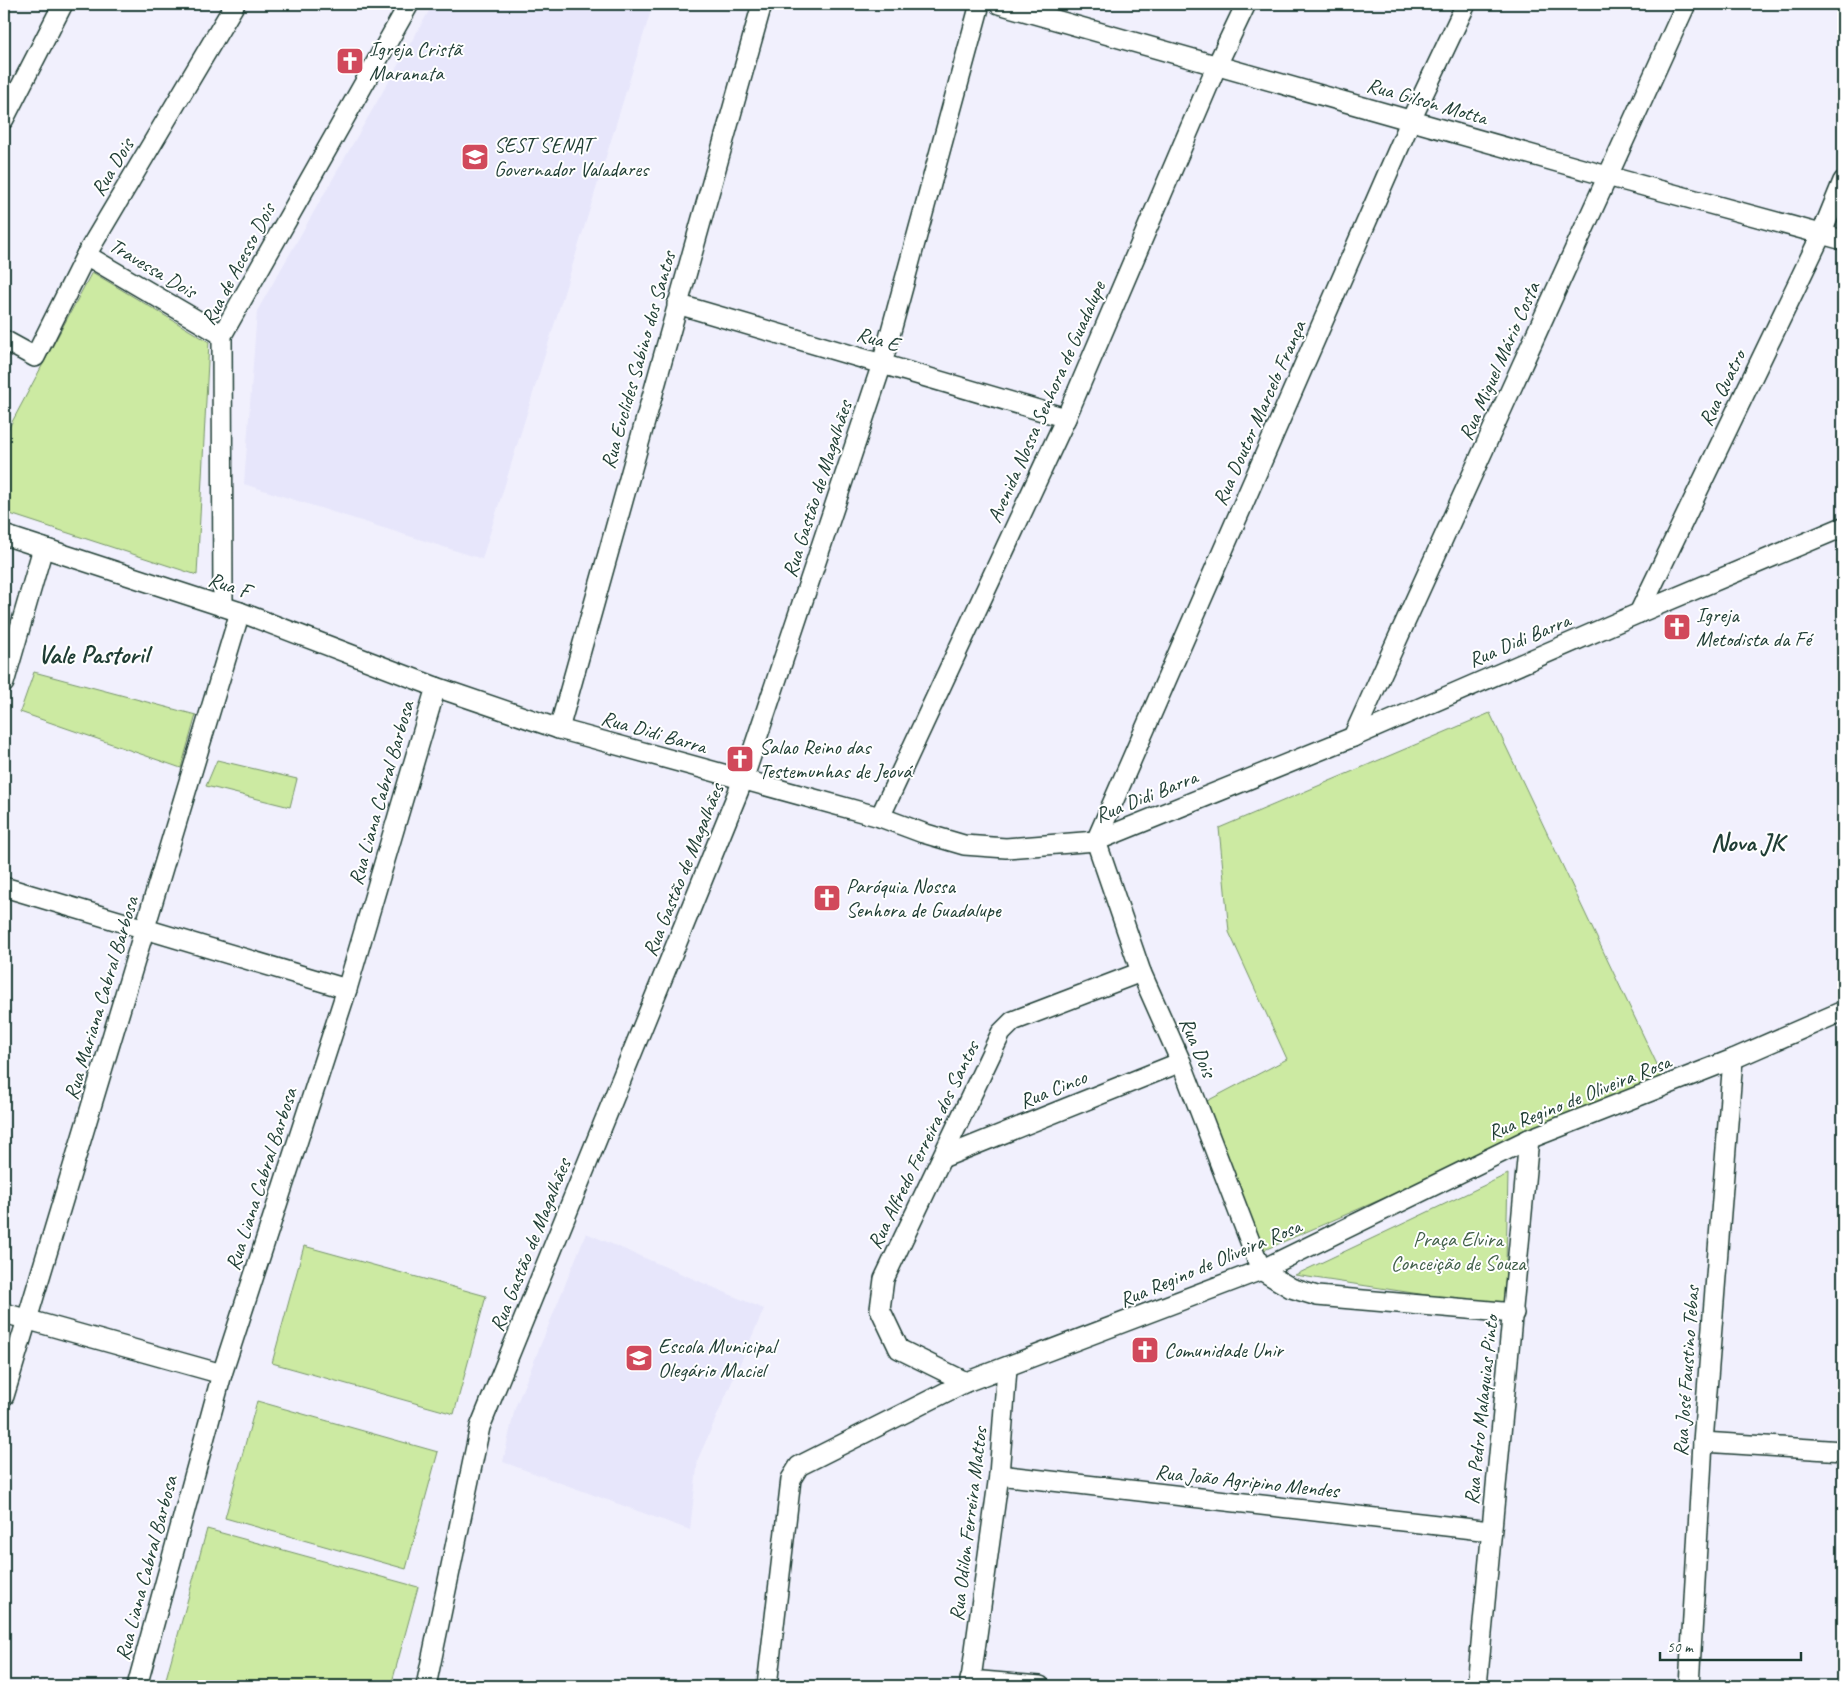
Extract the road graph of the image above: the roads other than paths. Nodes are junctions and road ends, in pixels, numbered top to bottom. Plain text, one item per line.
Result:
1 (63, 4) edge
2 (235, 4) edge
3 (409, 4) edge
4 (762, 4) edge
5 (980, 4) edge
6 (998, 4) edge
7 (1246, 4) edge
8 (1466, 4) edge
9 (1686, 4) edge
10 (1217, 65) junction
11 (4, 120) edge
12 (1411, 120) junction
13 (1607, 176) junction
14 (1843, 181) edge
15 (1821, 235) junction
16 (1843, 240) edge
17 (86, 255) junction
18 (677, 304) junction
19 (222, 335) junction
20 (4, 340) edge
21 (882, 364) junction
22 (1066, 418) junction
23 (1843, 527) edge
24 (4, 534) edge
25 (43, 548) junction
26 (231, 609) junction
27 (1639, 613) junction
28 (4, 683) edge
29 (436, 688) junction
30 (559, 729) junction
31 (1353, 737) junction
32 (744, 780) junction
33 (880, 817) junction
34 (1096, 842) junction
35 (4, 887) edge
36 (146, 928) junction
37 (1141, 972) junction
38 (347, 989) junction
39 (1843, 1011) edge
40 (1733, 1059) junction
41 (1181, 1062) junction
42 (1529, 1139) junction
43 (942, 1158) junction
44 (1261, 1270) junction
45 (4, 1313) edge
46 (1514, 1313) junction
47 (26, 1320) junction
48 (1007, 1368) junction
49 (222, 1374) junction
50 (966, 1382) junction
51 (4, 1396) edge
52 (1703, 1442) junction
53 (1843, 1451) edge
54 (999, 1475) junction
55 (1490, 1530) junction
56 (970, 1683) edge
57 (137, 1686) edge
58 (426, 1686) edge
59 (767, 1686) edge
60 (1040, 1686) edge
61 (1477, 1686) edge
62 (1689, 1686) edge

1 - 11 street
2 - 17 street, Rua Dois
3 - 19 street, Rua de Acesso Dois
4 - 18 street, Rua Euclides Sabino dos Santos
5 - 21 street, Rua Gastão de Magalhães
6 - 10 street, Rua Gilson Motta
7 - 10 street, Avenida Nossa Senhora de Guadalupe
8 - 12 street, Rua Doutor Marcelo França
9 - 13 street, Rua Miguel Mário Costa
10 - 12 street, Rua Gilson Motta
10 - 22 street, Avenida Nossa Senhora de Guadalupe
12 - 13 street, Rua Gilson Motta
12 - 34 street, Rua Doutor Marcelo França
13 - 15 street, Rua Gilson Motta
13 - 31 street, Rua Miguel Mário Costa
14 - 15 street, Rua Quatro
15 - 16 street, Rua Gilson Motta
15 - 27 street, Rua Quatro
17 - 19 street, Travessa Dois
17 - 20 street, Rua Dois
18 - 21 street, Rua E
18 - 30 street, Rua Euclides Sabino dos Santos
19 - 26 street, Rua de Acesso Dois
21 - 22 street, Rua E
21 - 32 street, Rua Gastão de Magalhães
22 - 33 street, Avenida Nossa Senhora de Guadalupe
23 - 27 street, Rua Didi Barra
24 - 25 street, Rua F
25 - 26 street, Rua F
25 - 28 street
26 - 29 street, Rua F
26 - 36 street, Rua Mariana Cabral Barbosa
27 - 31 street, Rua Didi Barra
29 - 30 street, Rua Didi Barra
29 - 38 street, Rua Liana Cabral Barbosa
30 - 32 street, Rua Didi Barra
31 - 34 street, Rua Didi Barra
32 - 33 street, Rua Didi Barra
32 - 58 street, Rua Gastão de Magalhães
33 - 34 street, Rua Didi Barra
34 - 37 street, Rua Dois
35 - 36 street
36 - 38 street
36 - 47 street, Rua Mariana Cabral Barbosa
37 - 41 street, Rua Dois
37 - 43 street, Rua Alfredo Ferreira dos Santos
38 - 49 street, Rua Liana Cabral Barbosa
39 - 40 street, Rua Regino de Oliveira Rosa
40 - 42 street, Rua Regino de Oliveira Rosa
40 - 52 street, Rua José Faustino Tebas
41 - 43 street, Rua Cinco
41 - 44 street, Rua Dois
42 - 44 street, Rua Regino de Oliveira Rosa
42 - 46 street, Rua Pedro Malaquias Pinto
43 - 50 street, Rua Alfredo Ferreira dos Santos
44 - 46 street
44 - 48 street, Rua Regino de Oliveira Rosa
45 - 47 street
46 - 55 street, Rua Pedro Malaquias Pinto
47 - 49 street
47 - 51 street, Rua Mariana Cabral Barbosa
48 - 50 street, Rua Regino de Oliveira Rosa
48 - 54 street, Rua Odilon Ferreira Mattos
49 - 57 street, Rua Liana Cabral Barbosa
50 - 59 street, Rua Regino de Oliveira Rosa
52 - 53 street
52 - 62 street, Rua José Faustino Tebas
54 - 55 street, Rua João Agripino Mendes
54 - 56 street, Rua Odilon Ferreira Mattos
55 - 61 street, Rua Pedro Malaquias Pinto
56 - 60 street

